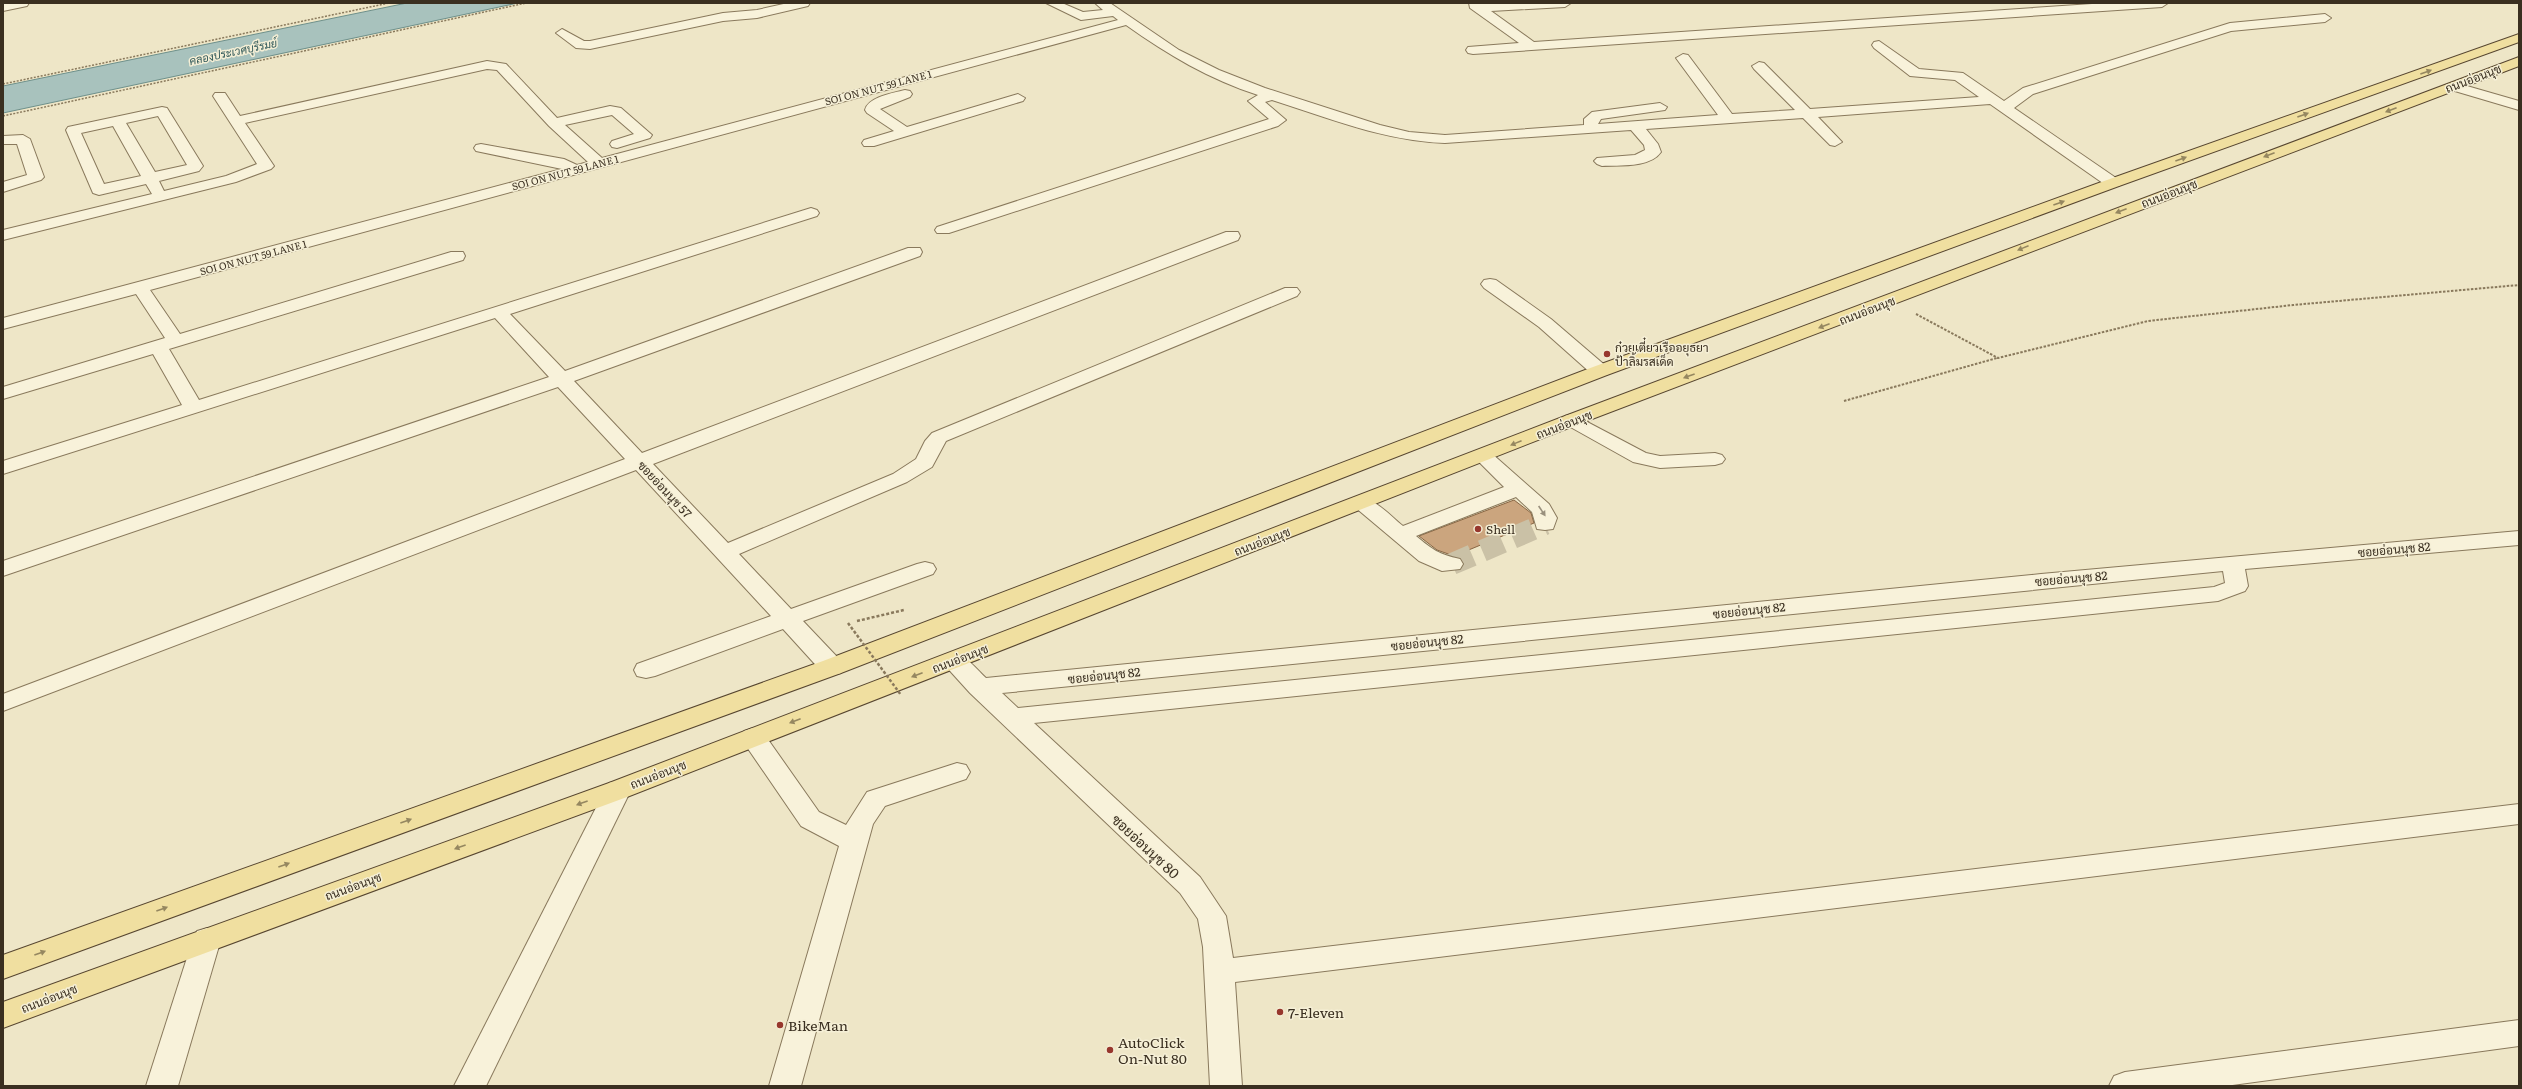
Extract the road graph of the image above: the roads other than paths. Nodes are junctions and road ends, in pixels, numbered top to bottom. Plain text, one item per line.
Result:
1 (23, 3) edge
2 (804, 3) edge
3 (1052, 3) edge
4 (1565, 3) edge
5 (2031, 3) edge
6 (2162, 3) edge
7 (1110, 6) edge
8 (1476, 6) edge
9 (3, 7) edge
10 (2043, 11) junction
11 (2325, 18) dead end
12 (1128, 21) junction
13 (562, 33) dead end
14 (2519, 38) edge
15 (1530, 45) junction
16 (1879, 45) dead end
17 (1473, 50) dead end
18 (1683, 58) dead end
19 (2516, 64) edge
20 (1759, 66) dead end
21 (895, 83) junction
22 (2453, 86) junction
23 (1271, 94) junction
24 (220, 96) dead end
25 (1018, 98) dead end
26 (1990, 100) junction
27 (2518, 106) edge
28 (1660, 107) dead end
29 (2002, 109) junction
30 (1804, 113) junction
31 (1728, 118) junction
32 (117, 120) junction
33 (236, 121) junction
34 (554, 123) junction
35 (1634, 125) junction
36 (1590, 128) junction
37 (905, 132) junction
38 (3, 140) edge
39 (1835, 142) dead end
40 (869, 143) dead end
41 (481, 148) dead end
42 (585, 152) junction
43 (1602, 161) dead end
44 (598, 164) junction
45 (574, 170) junction
46 (150, 179) junction
47 (2113, 183) junction
48 (3, 187) edge
49 (161, 197) junction
50 (811, 212) dead end
51 (2022, 217) junction
52 (943, 230) dead end
53 (2060, 234) junction
54 (3, 235) edge
55 (1232, 236) dead end
56 (914, 252) dead end
57 (457, 256) dead end
58 (1490, 284) dead end
59 (140, 287) junction
60 (1291, 292) dead end
61 (498, 311) junction
62 (3, 324) edge
63 (167, 343) junction
64 (1600, 371) junction
65 (562, 379) junction
66 (3, 393) edge
67 (194, 408) junction
68 (1572, 420) junction
69 (1483, 456) junction
70 (1715, 459) dead end
71 (640, 462) junction
72 (3, 468) edge
73 (1520, 488) junction
74 (1361, 503) junction
75 (1546, 524) dead end
76 (1401, 534) junction
77 (2519, 538) edge
78 (724, 552) junction
79 (1452, 564) tunnel mouth
80 (2233, 564) junction
81 (3, 569) edge
82 (925, 570) dead end
83 (788, 618) junction
84 (953, 661) junction
85 (832, 667) junction
86 (646, 670) dead end
87 (979, 687) junction
88 (3, 703) edge
89 (1011, 717) junction
90 (753, 738) junction
91 (957, 772) dead end
92 (618, 790) junction
93 (2519, 814) edge
94 (854, 842) junction
95 (208, 939) junction
96 (3, 966) edge
97 (1219, 972) junction
98 (3, 1015) edge
99 (2519, 1033) edge
100 (162, 1086) edge
101 (470, 1086) edge
102 (786, 1086) edge
103 (1226, 1086) edge
104 (2125, 1086) edge

1 - 9 street
2 - 13 street
3 - 7 street
4 - 8 street
5 - 10 street
6 - 10 street
7 - 12 street
8 - 15 street
10 - 15 street
11 - 29 street
12 - 21 street, SOI ON NUT 59 LANE 1
12 - 23 street
47 -> 14 main road, ถนนอ่อนนุช
15 - 17 street
16 - 26 street
18 - 31 street
19 - 22 main road, ถนนอ่อนนุช
20 - 30 street
21 - 37 street
21 - 44 street, SOI ON NUT 59 LANE 1
22 - 27 street
22 -> 53 main road, ถนนอ่อนนุช
23 - 36 street
23 - 52 street
24 - 33 street
25 - 37 street
26 - 29 street
26 - 30 street
28 - 36 street
29 - 47 street
30 - 31 street
30 - 39 street
31 - 35 street
32 - 46 street
32 - 46 street
32 - 46 street
33 - 34 street
33 - 49 street
34 - 42 street
34 - 42 street
35 - 36 street
35 - 43 street
37 - 40 street
38 - 48 street
41 - 45 street
42 - 44 street
44 - 45 street, SOI ON NUT 59 LANE 1
45 - 59 street, SOI ON NUT 59 LANE 1
46 - 49 street
51 -> 47 main road, ถนนอ่อนนุช
49 - 54 street
50 - 61 street
51 - 53 main road
51 - 64 main road, ถนนอ่อนนุช
53 -> 68 main road, ถนนอ่อนนุช
55 - 71 street
56 - 65 street
57 - 63 street
58 - 64 street
59 - 62 street, SOI ON NUT 59 LANE 1
59 - 63 street
60 - 78 street
61 - 65 street, ซอยอ่อนนุช 57
61 - 67 street
63 - 66 street
63 - 67 street
64 - 85 main road, ถนนอ่อนนุช
65 - 71 street, ซอยอ่อนนุช 57
65 - 81 street
67 - 72 street
68 -> 69 main road, ถนนอ่อนนุช
68 - 70 street
69 - 73 street
69 - 74 main road, ถนนอ่อนนุช
71 - 78 street, ซอยอ่อนนุช 57
71 - 88 street
73 -> 75 street
73 - 76 street
74 - 76 street
74 - 84 main road, ถนนอ่อนนุช
76 - 79 street
77 - 80 street, ซอยอ่อนนุช 82
78 - 83 street, ซอยอ่อนนุช 57
80 - 87 street, ซอยอ่อนนุช 82
80 - 89 street
82 - 83 street
83 - 85 street, ซอยอ่อนนุช 57
83 - 86 street
84 - 87 street, ซอยอ่อนนุช 80
84 -> 90 main road, ถนนอ่อนนุช
96 -> 85 main road, ถนนอ่อนนุช
87 - 89 street, ซอยอ่อนนุช 80
89 - 97 street, ซอยอ่อนนุช 80
90 - 92 main road, ถนนอ่อนนุช
90 - 94 street
91 - 94 street
92 -> 95 main road, ถนนอ่อนนุช
92 - 101 street
93 - 97 street
94 - 102 street
95 - 98 main road, ถนนอ่อนนุช
95 - 100 street
97 - 103 street, ซอยอ่อนนุช 80
99 - 104 street

